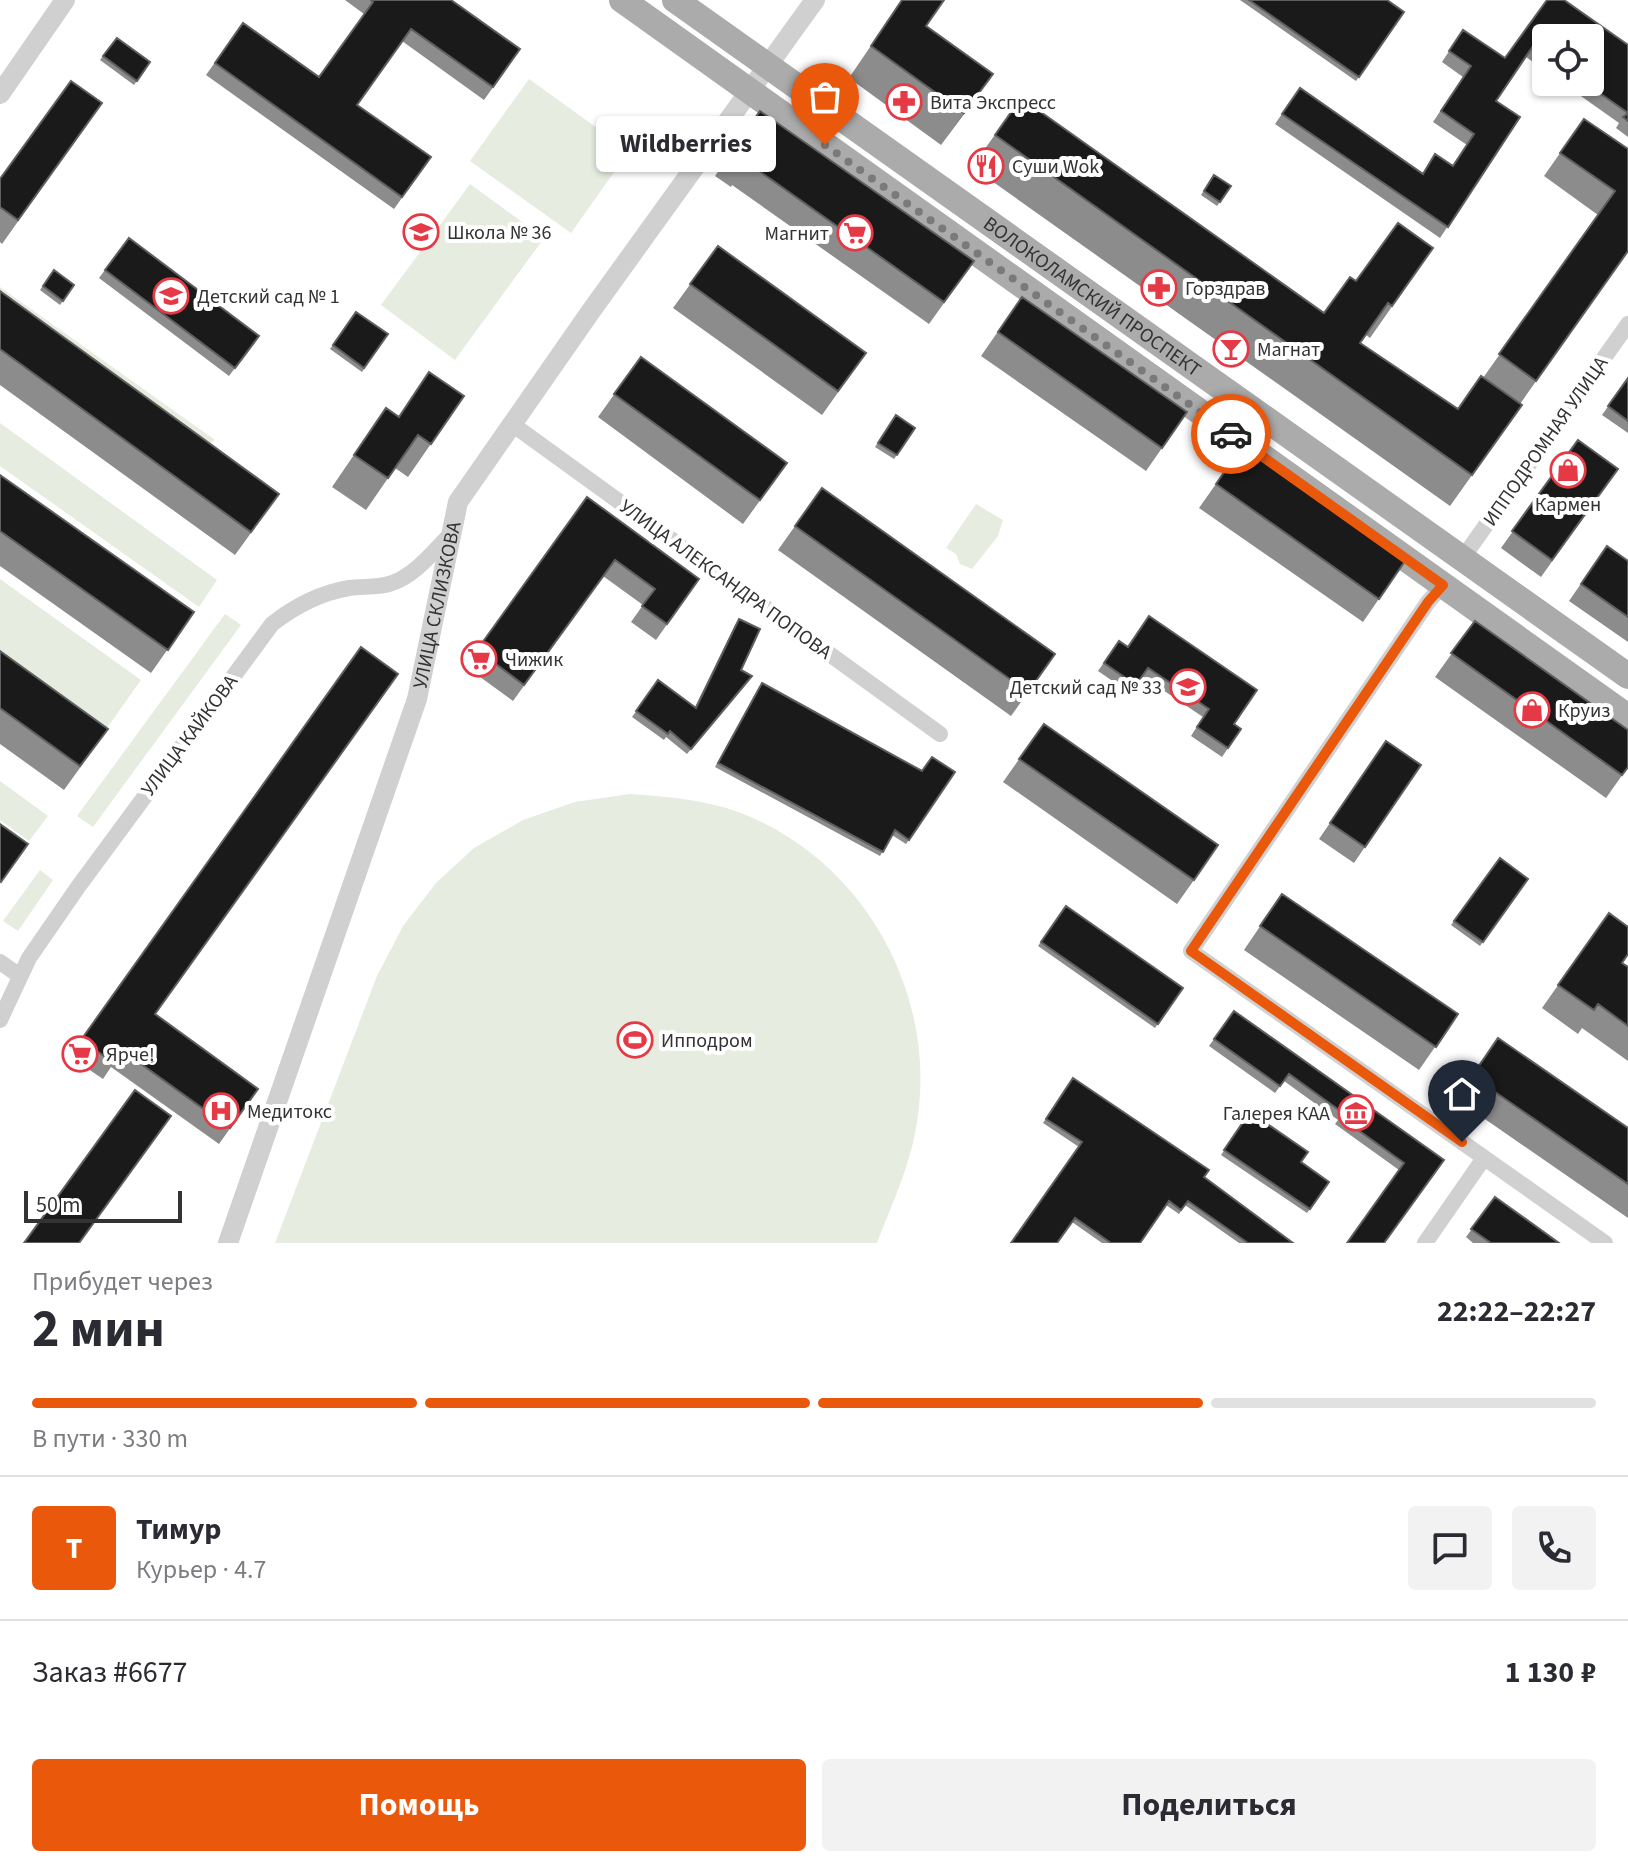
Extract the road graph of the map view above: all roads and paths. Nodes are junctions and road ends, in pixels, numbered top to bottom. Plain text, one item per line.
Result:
1 (65, 0) edge
2 (622, 0) edge
3 (675, 0) edge
4 (815, 0) edge
5 (768, 66) junction
6 (750, 91) junction
7 (0, 94) edge
8 (1628, 324) edge
9 (512, 424) junction
10 (449, 536) junction
11 (1462, 559) junction
12 (1443, 585) junction
13 (1628, 676) edge
14 (1628, 717) edge
15 (940, 734) dead end
16 (0, 962) edge
17 (20, 976) junction
18 (0, 1020) edge
19 (1484, 1158) junction
20 (228, 1243) edge
21 (1425, 1243) edge
22 (1605, 1243) edge

1 - 7 street
2 - 6 main road, ВОЛОКОЛАМСКИЙ ПРОСПЕКТ
3 - 5 main road, ВОЛОКОЛАМСКИЙ ПРОСПЕКТ
4 - 5 street, УЛИЦА СКЛИЗКОВА
5 - 6 street, УЛИЦА СКЛИЗКОВА
5 - 11 main road, ВОЛОКОЛАМСКИЙ ПРОСПЕКТ
6 - 9 street, УЛИЦА СКЛИЗКОВА
6 - 12 main road, ВОЛОКОЛАМСКИЙ ПРОСПЕКТ
8 - 11 street, ИППОДРОМНАЯ УЛИЦА
9 - 10 street, УЛИЦА СКЛИЗКОВА
9 - 15 street, УЛИЦА АЛЕКСАНДРА ПОПОВА
10 - 17 street, УЛИЦА КАЙКОВА
10 - 20 street, УЛИЦА СКЛИЗКОВА
11 - 13 main road, ВОЛОКОЛАМСКИЙ ПРОСПЕКТ
12 - 14 main road, ВОЛОКОЛАМСКИЙ ПРОСПЕКТ
12 - 19 street
16 - 17 street
17 - 18 street, УЛИЦА КАЙКОВА
19 - 21 street
19 - 22 street

